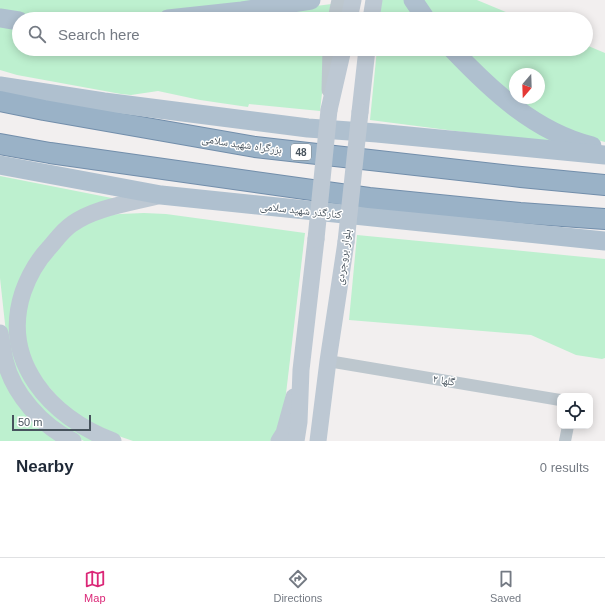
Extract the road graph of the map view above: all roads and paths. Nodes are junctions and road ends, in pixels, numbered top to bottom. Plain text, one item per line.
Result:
1 (311, 0) edge
2 (339, 0) edge
3 (354, 0) edge
4 (374, 0) edge
5 (413, 0) edge
6 (232, 12) edge
7 (336, 12) edge
8 (351, 12) edge
9 (372, 12) edge
10 (421, 12) edge
11 (0, 18) edge
12 (12, 20) edge
13 (330, 56) edge
14 (341, 56) edge
15 (366, 56) edge
16 (459, 56) edge
17 (0, 86) edge
18 (0, 101) edge
19 (329, 110) junction
20 (0, 144) edge
21 (605, 149) edge
22 (605, 155) edge
23 (0, 165) edge
24 (605, 184) edge
25 (161, 196) junction
26 (605, 219) edge
27 (601, 243) edge
28 (0, 333) edge
29 (328, 361) junction
30 (301, 370) junction
31 (557, 399) edge
32 (567, 429) edge
33 (73, 441) edge
34 (113, 441) edge
35 (279, 441) edge
36 (296, 441) edge
37 (318, 441) edge
38 (565, 441) edge

1 - 6 main road
2 - 7 street
3 - 8 main road
4 - 9 main road
5 - 10 main road
11 - 12 main road
13 - 19 street
14 - 19 main road
15 - 29 main road, بلوار بروجردی, bridge
16 - 21 main road
17 - 22 main road
18 - 24 highway, بزرگراه شهید سلامی / 48
19 - 30 main road, bridge
20 - 26 highway
23 - 25 main road, کنارگذر شهید سلامی
25 - 27 main road, کنارگذر شهید سلامی
25 - 34 main road
28 - 33 main road
29 - 31 street, گلها ۲
29 - 37 main road, بلوار بروجردی
30 - 35 main road
30 - 36 main road
32 - 38 street

